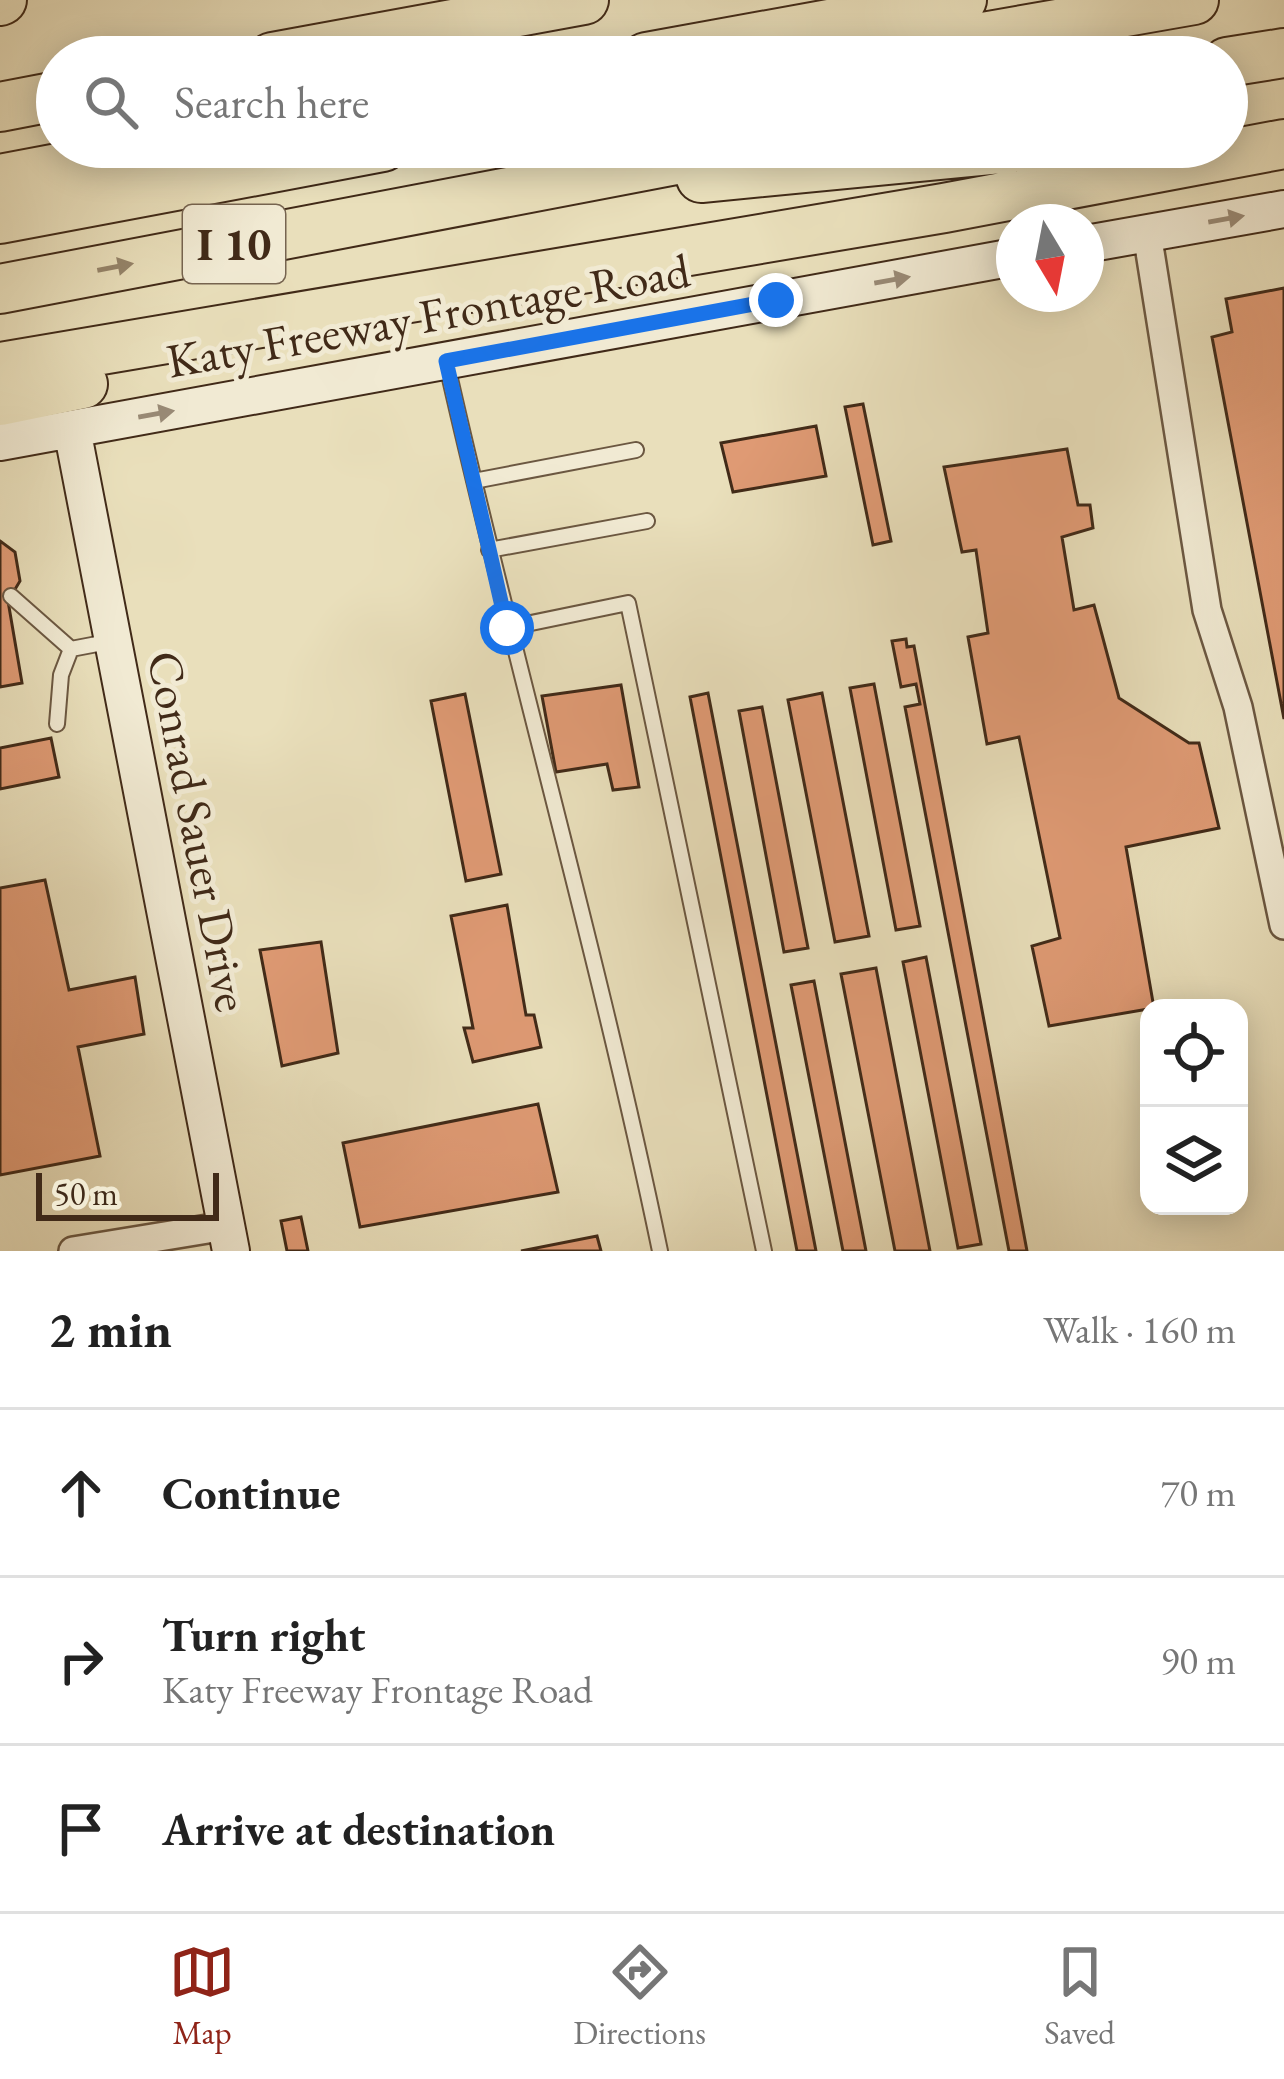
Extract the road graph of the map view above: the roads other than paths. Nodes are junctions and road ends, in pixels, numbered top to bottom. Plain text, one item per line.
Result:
1 (584, 0) edge
2 (962, 0) edge
3 (1194, 0) edge
4 (387, 36) edge
5 (762, 36) edge
6 (988, 36) edge
7 (1284, 52) edge
8 (1248, 58) edge
9 (36, 101) edge
10 (0, 107) edge
11 (1284, 124) edge
12 (1248, 127) edge
13 (1284, 144) edge
14 (1248, 151) edge
15 (58, 168) edge
16 (271, 168) edge
17 (631, 168) edge
18 (795, 168) edge
19 (1157, 168) edge
20 (0, 179) edge
21 (469, 198) junction
22 (956, 206) junction
23 (1284, 209) edge
24 (0, 219) edge
25 (1147, 233) junction
26 (1104, 241) edge
27 (996, 260) edge
28 (0, 289) edge
29 (446, 361) junction
30 (0, 367) edge
31 (0, 401) edge
32 (71, 429) junction
33 (0, 442) edge
34 (636, 450) dead end
35 (474, 482) junction
36 (646, 521) dead end
37 (489, 550) junction
38 (11, 596) dead end
39 (507, 628) junction
40 (113, 641) junction
41 (71, 649) junction
42 (57, 724) dead end
43 (1274, 822) edge
44 (1284, 925) edge
45 (228, 1238) edge
46 (74, 1251) edge
47 (660, 1251) edge
48 (764, 1251) edge

1 - 4 highway
2 - 5 highway
3 - 6 highway
7 - 8 highway
9 - 10 highway
11 - 12 highway
13 - 14 highway
15 - 20 highway
16 - 24 highway
17 - 21 highway, I 10
18 - 21 highway
19 - 22 highway
28 -> 21 highway, I 10
22 - 30 highway
22 - 31 highway
25 -> 23 main road
25 - 26 main road
25 - 43 street
29 -> 27 main road, Katy Freeway Frontage Road
32 -> 29 main road, Katy Freeway Frontage Road
29 - 35 lane
32 - 33 main road, Katy Freeway Frontage Road
32 - 40 main road, Conrad Sauer Drive
34 - 35 lane
35 - 37 lane
36 - 37 lane
37 - 39 lane
38 - 41 lane
39 - 47 lane
39 - 48 lane
40 - 41 lane
40 - 45 main road, Conrad Sauer Drive
41 - 42 lane
43 - 44 street
45 - 46 street

